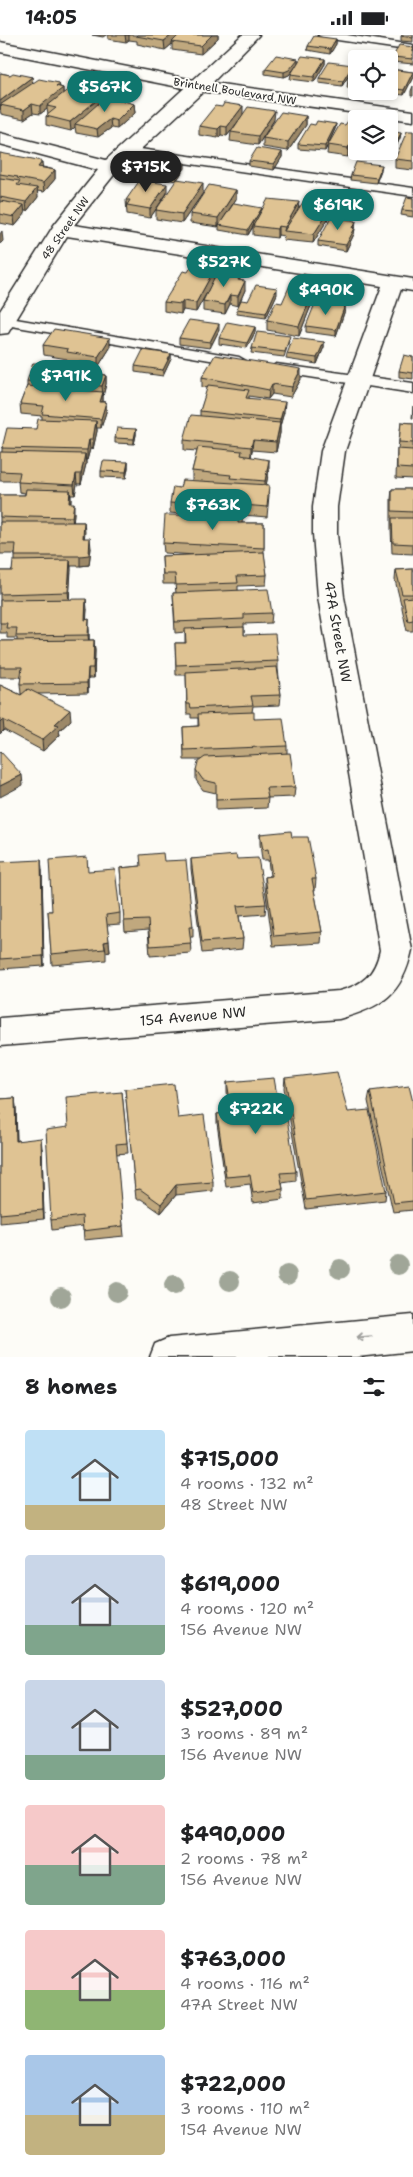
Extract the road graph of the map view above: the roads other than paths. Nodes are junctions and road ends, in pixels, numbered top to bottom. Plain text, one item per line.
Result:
1 (251, 35) edge
2 (324, 35) edge
3 (0, 47) edge
4 (413, 47) edge
5 (199, 86) junction
6 (413, 116) edge
7 (0, 138) edge
8 (126, 151) junction
9 (110, 167) junction
10 (413, 192) edge
11 (61, 229) junction
12 (403, 284) edge
13 (2, 325) edge
14 (357, 381) junction
15 (413, 388) edge
16 (383, 986) joint
17 (0, 1032) edge
18 (413, 1333) edge
19 (169, 1357) edge

1 - 5 street, 48 Street NW
2 - 4 lane
3 - 5 street, Brintnell Boulevard NW
5 - 6 street, Brintnell Boulevard NW
5 - 8 street, 48 Street NW
7 - 9 street
8 - 9 street, 48 Street NW
8 - 10 lane
9 - 11 street, 48 Street NW
11 - 12 street
11 - 13 street, 48 Street NW
12 - 14 street, 47A Street NW
13 - 14 lane
14 - 15 lane
14 - 16 street, 47A Street NW
16 - 17 street, 154 Avenue NW
18 -> 19 street

